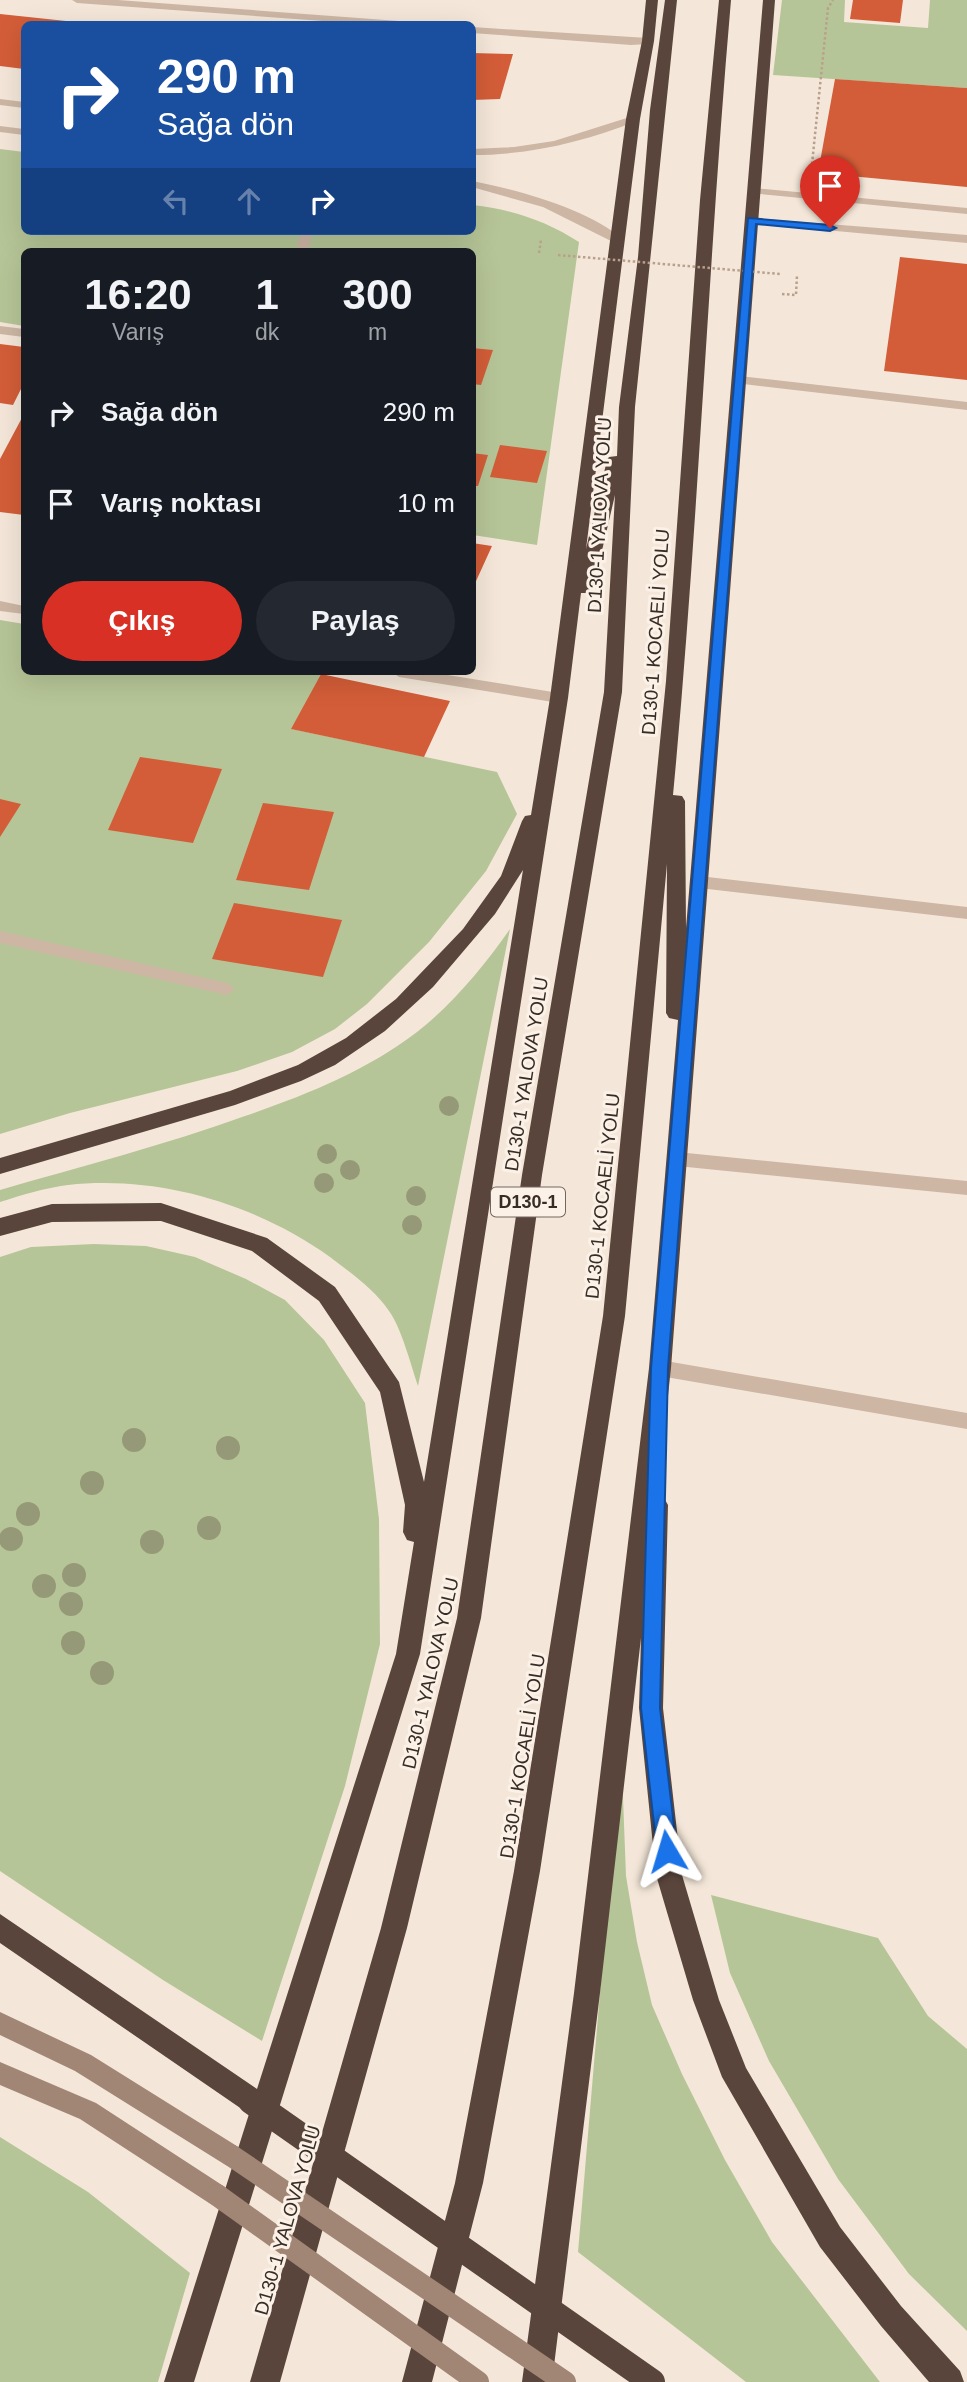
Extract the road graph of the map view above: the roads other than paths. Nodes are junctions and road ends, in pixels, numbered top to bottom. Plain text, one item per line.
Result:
1 (76, 0) edge
2 (652, 0) edge
3 (671, 0) edge
4 (725, 0) edge
5 (769, 0) edge
6 (336, 21) edge
7 (476, 30) edge
8 (648, 41) junction
9 (0, 102) edge
10 (21, 105) edge
11 (633, 119) junction
12 (0, 130) edge
13 (21, 132) edge
14 (476, 152) edge
15 (476, 185) edge
16 (754, 191) junction
17 (967, 211) edge
18 (751, 221) junction
19 (617, 240) junction
20 (967, 240) edge
21 (0, 330) edge
22 (21, 333) edge
23 (739, 380) junction
24 (967, 406) edge
25 (627, 407) junction
26 (0, 606) edge
27 (21, 610) edge
28 (417, 675) edge
29 (675, 681) junction
30 (559, 698) junction
31 (699, 882) junction
32 (967, 913) edge
33 (0, 937) edge
34 (227, 989) dead end
35 (677, 1159) junction
36 (0, 1166) edge
37 (967, 1188) edge
38 (0, 1227) edge
39 (660, 1368) junction
40 (967, 1420) edge
41 (408, 1654) junction
42 (0, 1927) edge
43 (0, 2023) edge
44 (0, 2073) edge
45 (179, 2382) edge
46 (265, 2382) edge
47 (417, 2382) edge
48 (478, 2382) edge
49 (537, 2382) edge
50 (565, 2382) edge
51 (652, 2382) edge
52 (949, 2382) edge

1 - 6 street
2 - 8 highway
3 - 25 highway, D130-1 YALOVA YOLU / D130-1
4 - 29 highway, D130-1 KOCAELİ YOLU
5 - 16 highway
7 - 8 street
8 - 11 highway
9 - 10 street
11 - 14 street
11 - 19 highway
12 - 13 street
15 - 19 street
16 - 17 street
16 - 18 highway
18 - 20 street
18 - 23 highway
19 - 30 highway
21 - 22 street
23 - 24 street
23 - 31 highway
25 - 30 highway
25 - 46 highway, D130-1 YALOVA YOLU / D130-1
26 - 27 street
28 - 30 street
29 - 35 highway
29 - 47 highway, D130-1 KOCAELİ YOLU
30 - 36 highway
30 - 41 highway
31 - 32 street
31 - 35 highway
33 - 34 street
35 - 37 street
35 - 39 highway
38 - 41 highway
39 - 40 street
39 - 49 highway
39 - 52 highway
41 - 45 highway
42 - 51 highway, bridge
43 - 50 main road, bridge
44 - 48 main road, bridge

